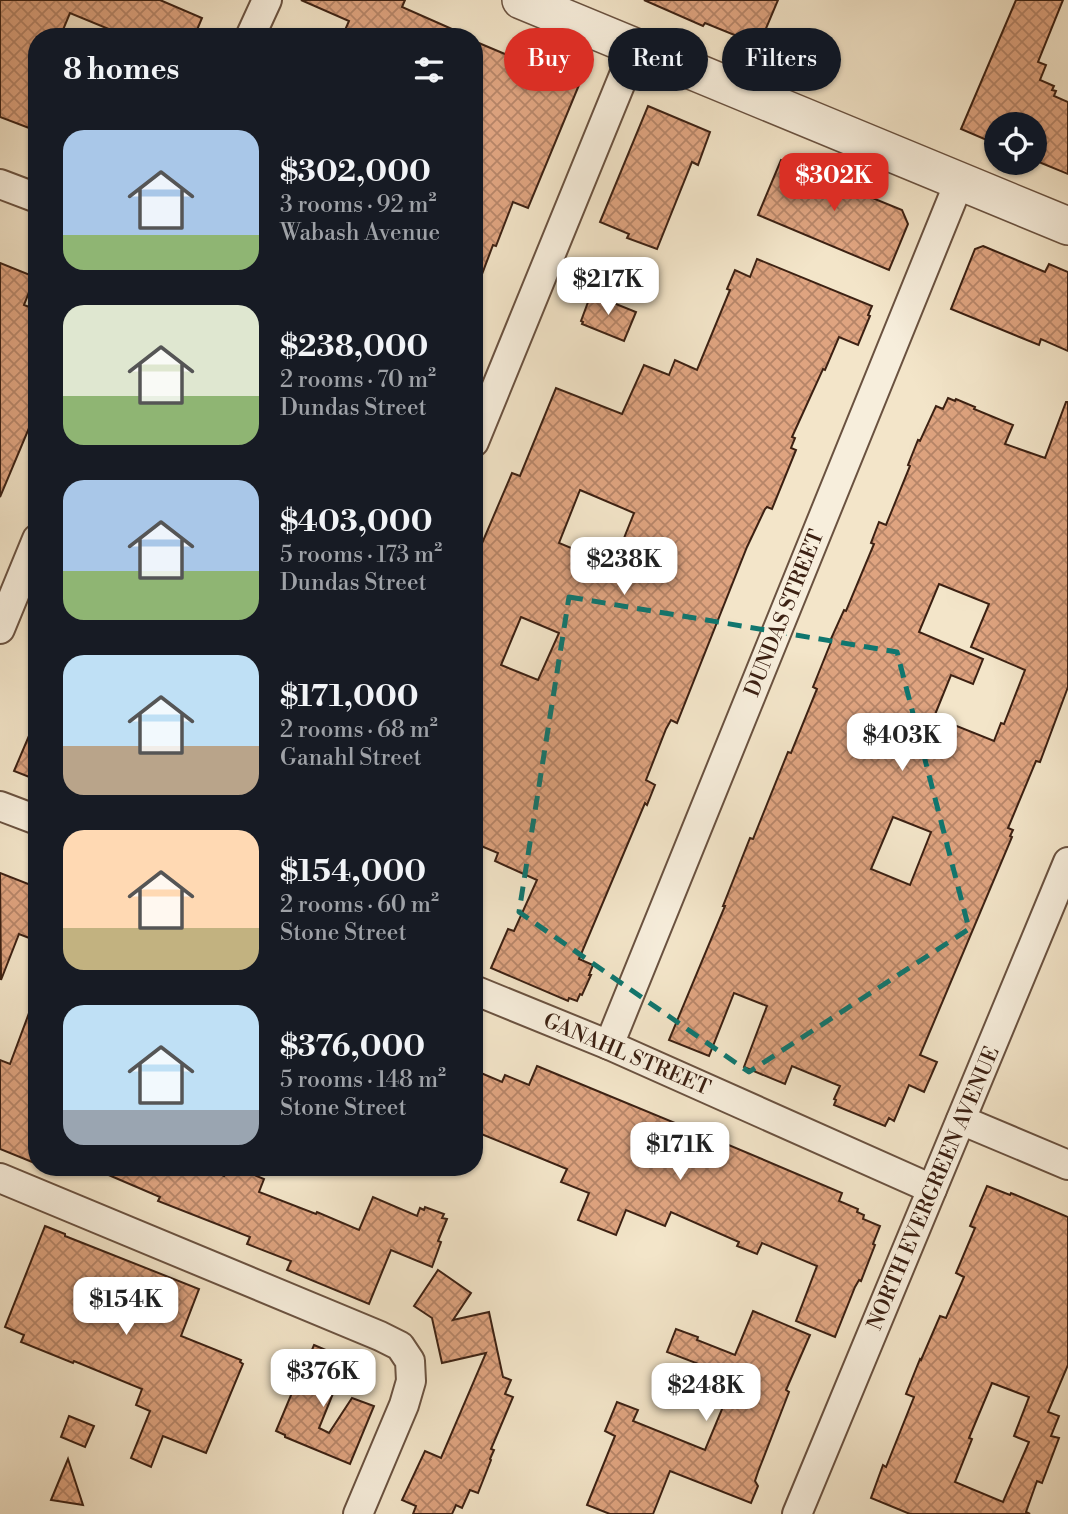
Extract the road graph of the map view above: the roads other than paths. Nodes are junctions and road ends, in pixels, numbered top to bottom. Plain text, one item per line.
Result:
1 (267, 0) edge
2 (522, 0) edge
3 (254, 28) edge
4 (608, 37) edge
5 (708, 78) edge
6 (617, 91) edge
7 (960, 180) junction
8 (0, 184) edge
9 (28, 195) edge
10 (1068, 226) edge
11 (483, 420) edge
12 (28, 561) edge
13 (0, 629) edge
14 (0, 806) edge
15 (28, 817) edge
16 (1068, 862) edge
17 (483, 993) edge
18 (609, 1045) junction
19 (961, 1121) junction
20 (1068, 1165) edge
21 (0, 1178) edge
22 (932, 1189) junction
23 (358, 1514) edge
24 (797, 1514) edge

1 - 3 street
2 - 4 street
5 - 7 street
6 - 11 street
7 - 10 street
7 - 18 street, DUNDAS STREET
8 - 9 street
12 - 13 street
14 - 15 street
16 - 19 street, NORTH EVERGREEN AVENUE
17 - 18 street, GANAHL STREET
18 - 22 street, GANAHL STREET
19 - 20 street
19 - 22 street, NORTH EVERGREEN AVENUE
21 - 23 street
22 - 24 street, NORTH EVERGREEN AVENUE

